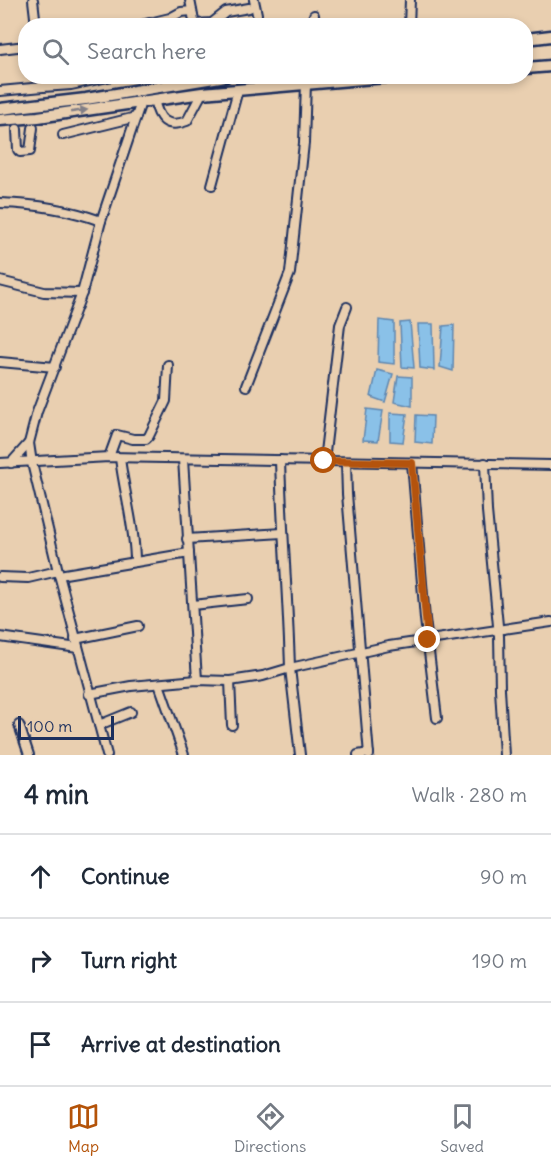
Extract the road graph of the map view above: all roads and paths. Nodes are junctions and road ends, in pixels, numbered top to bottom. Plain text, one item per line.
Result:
1 (33, 0) edge
2 (190, 0) edge
3 (254, 0) edge
4 (410, 0) edge
5 (249, 8) dead end
6 (192, 11) junction
7 (257, 14) dead end
8 (314, 15) dead end
9 (35, 18) edge
10 (170, 18) edge
11 (194, 18) edge
12 (218, 18) edge
13 (314, 18) edge
14 (409, 18) edge
15 (551, 36) edge
16 (533, 38) edge
17 (18, 47) edge
18 (0, 49) edge
19 (551, 66) edge
20 (533, 67) edge
21 (43, 84) edge
22 (76, 84) edge
23 (177, 84) edge
24 (296, 84) edge
25 (306, 84) edge
26 (43, 87) junction
27 (238, 90) junction
28 (0, 91) edge
29 (202, 93) junction
30 (154, 99) junction
31 (141, 102) junction
32 (0, 110) edge
33 (38, 117) junction
34 (136, 117) junction
35 (0, 120) edge
36 (16, 124) junction
37 (33, 128) junction
38 (63, 135) dead end
39 (212, 185) dead end
40 (0, 203) edge
41 (101, 221) junction
42 (0, 281) edge
43 (82, 294) junction
44 (347, 307) dead end
45 (0, 362) edge
46 (168, 365) dead end
47 (55, 367) junction
48 (246, 386) dead end
49 (29, 443) junction
50 (109, 458) junction
51 (120, 458) junction
52 (183, 459) junction
53 (33, 460) junction
54 (280, 460) junction
55 (324, 461) junction
56 (346, 462) junction
57 (0, 463) edge
58 (11, 463) junction
59 (412, 463) junction
60 (485, 463) junction
61 (550, 465) edge
62 (551, 475) edge
63 (282, 533) junction
64 (187, 539) junction
65 (189, 553) junction
66 (135, 562) junction
67 (58, 573) junction
68 (0, 577) edge
69 (248, 599) dead end
70 (193, 605) junction
71 (551, 622) edge
72 (138, 626) dead end
73 (499, 631) junction
74 (0, 637) edge
75 (75, 639) junction
76 (428, 640) junction
77 (78, 648) junction
78 (360, 651) junction
79 (290, 668) junction
80 (197, 680) junction
81 (230, 681) junction
82 (159, 684) junction
83 (89, 694) junction
84 (131, 712) dead end
85 (437, 718) dead end
86 (20, 725) dead end
87 (99, 725) junction
88 (232, 725) dead end
89 (369, 754) edge
90 (29, 755) edge
91 (107, 755) edge
92 (184, 755) edge
93 (300, 755) edge
94 (358, 755) edge
95 (504, 755) edge

1 - 9 street
2 - 6 street
3 - 7 street
4 - 14 street
5 - 12 street
6 - 10 street
6 - 11 street
8 - 13 street
15 - 16 highway
17 - 18 street
19 - 20 highway
21 - 26 street
22 - 26 street
23 - 32 highway
24 - 27 highway
25 - 48 street
26 - 28 street
27 - 29 highway
27 - 39 street
29 - 30 highway
29 - 30 street
30 - 31 highway
33 -> 31 highway
31 - 34 street
33 - 36 highway
33 - 37 street
34 - 38 street
34 - 41 street
35 - 36 highway
36 - 37 street
36 - 37 street
40 - 41 street
41 - 43 street
42 - 43 street
43 - 47 street
44 - 55 street
45 - 47 street
46 - 50 street
47 - 49 street
49 - 53 street
49 - 58 street
50 - 51 street
50 - 53 street
51 - 52 street
51 - 66 street
52 - 54 street
52 - 64 street
53 - 58 street
53 - 67 street
54 - 55 street
54 - 63 street
55 - 56 street
56 - 59 street
56 - 78 street
57 - 58 street
59 - 60 street
59 - 76 street
60 - 61 street
60 - 73 street
61 - 62 street
63 - 64 street
63 - 79 street
64 - 65 street
65 - 66 street
65 - 70 street
66 - 67 street
67 - 68 street
67 - 75 street
69 - 70 street
70 - 80 street
71 - 73 street
72 - 75 street
73 - 76 street
73 - 95 street
74 - 77 street
75 - 77 street
76 - 78 street
76 - 85 street
77 - 83 street
78 - 79 street
78 - 89 street
79 - 81 street
79 - 93 street
80 - 81 street
80 - 82 street
81 - 88 street
82 - 83 street
82 - 92 street
83 - 87 street
84 - 87 street
86 - 90 street
87 - 91 street
89 - 94 street

